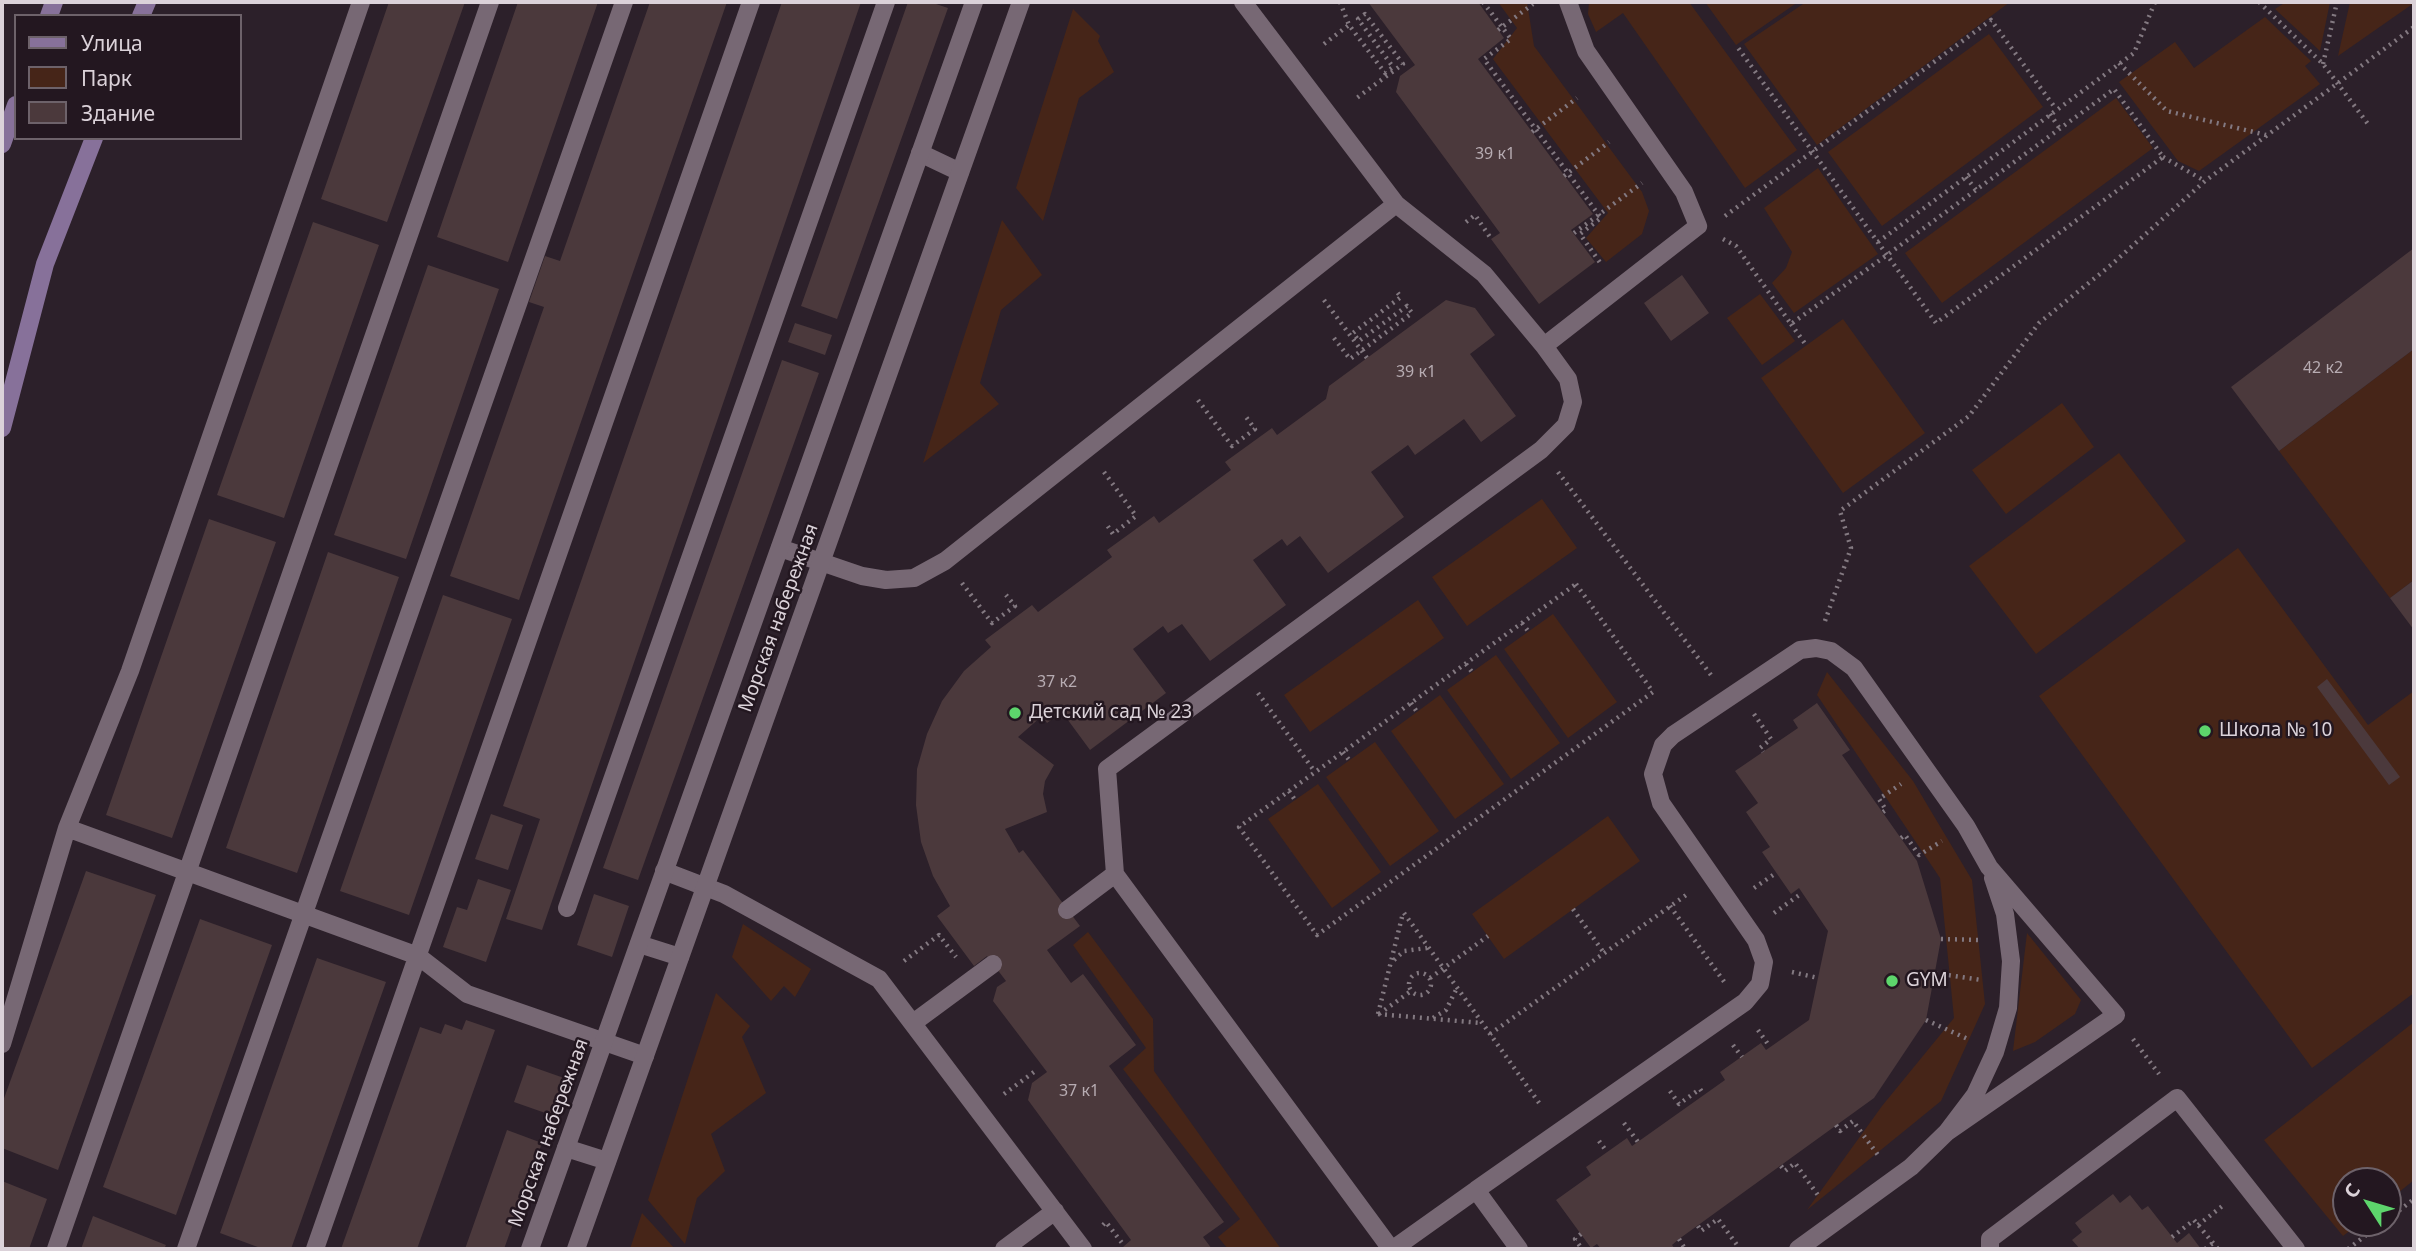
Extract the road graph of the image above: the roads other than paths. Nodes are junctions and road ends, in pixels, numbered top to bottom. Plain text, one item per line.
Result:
1 (362, 2) edge
2 (490, 2) edge
3 (624, 2) edge
4 (751, 2) edge
5 (886, 2) edge
6 (974, 2) edge
7 (1021, 2) edge
8 (1243, 2) edge
9 (1568, 2) edge
10 (14, 111) edge
11 (93, 140) edge
12 (2, 144) edge
13 (920, 153) junction
14 (960, 172) junction
15 (1396, 204) junction
16 (1544, 346) junction
17 (2, 428) edge
18 (780, 548) junction
19 (821, 562) junction
20 (67, 828) junction
21 (1989, 867) junction
22 (664, 871) junction
23 (189, 873) junction
24 (1115, 874) junction
25 (706, 886) junction
26 (567, 908) dead end
27 (1067, 910) dead end
28 (304, 915) junction
29 (639, 944) junction
30 (418, 956) junction
31 (680, 957) junction
32 (993, 964) dead end
33 (913, 1023) junction
34 (604, 1042) junction
35 (2, 1044) edge
36 (645, 1056) junction
37 (1947, 1132) junction
38 (566, 1148) junction
39 (607, 1161) junction
40 (1476, 1190) junction
41 (1055, 1211) junction
42 (56, 1249) edge
43 (186, 1249) edge
44 (316, 1249) edge
45 (530, 1249) edge
46 (576, 1249) edge
47 (1004, 1249) edge
48 (1083, 1249) edge
49 (1392, 1249) edge
50 (1519, 1249) edge
51 (1798, 1249) edge
52 (1990, 1249) edge
53 (2296, 1249) edge

1 - 20 street
2 - 23 street
3 - 28 street
4 - 30 street
5 - 26 street
6 - 13 street, Морская набережная
7 - 14 street, Морская набережная
8 - 15 street
9 - 16 street
10 - 12 main road
11 - 17 main road
13 - 14 street
13 - 18 street, Морская набережная
14 - 19 street, Морская набережная
15 - 16 street
15 - 19 street
16 - 24 street
18 - 19 street
18 - 22 street, Морская набережная
19 - 25 street, Морская набережная
20 - 23 street
20 - 35 street
21 - 37 street
21 - 37 street
21 - 40 street
22 - 25 street
22 - 29 street, Морская набережная
23 - 28 street
23 - 42 street
24 - 27 street
24 - 49 street
25 - 31 street, Морская набережная
25 - 33 street
28 - 30 street
28 - 43 street
29 - 31 street
29 - 34 street, Морская набережная
30 - 34 street
30 - 44 street
31 - 36 street, Морская набережная
32 - 33 street
33 - 41 street
34 - 36 street
34 - 38 street, Морская набережная
36 - 39 street, Морская набережная
37 - 51 street
38 - 39 street
38 - 45 street, Морская набережная
39 - 46 street, Морская набережная
40 - 49 street
40 - 50 street
41 - 47 street
41 - 48 street
52 - 53 street

